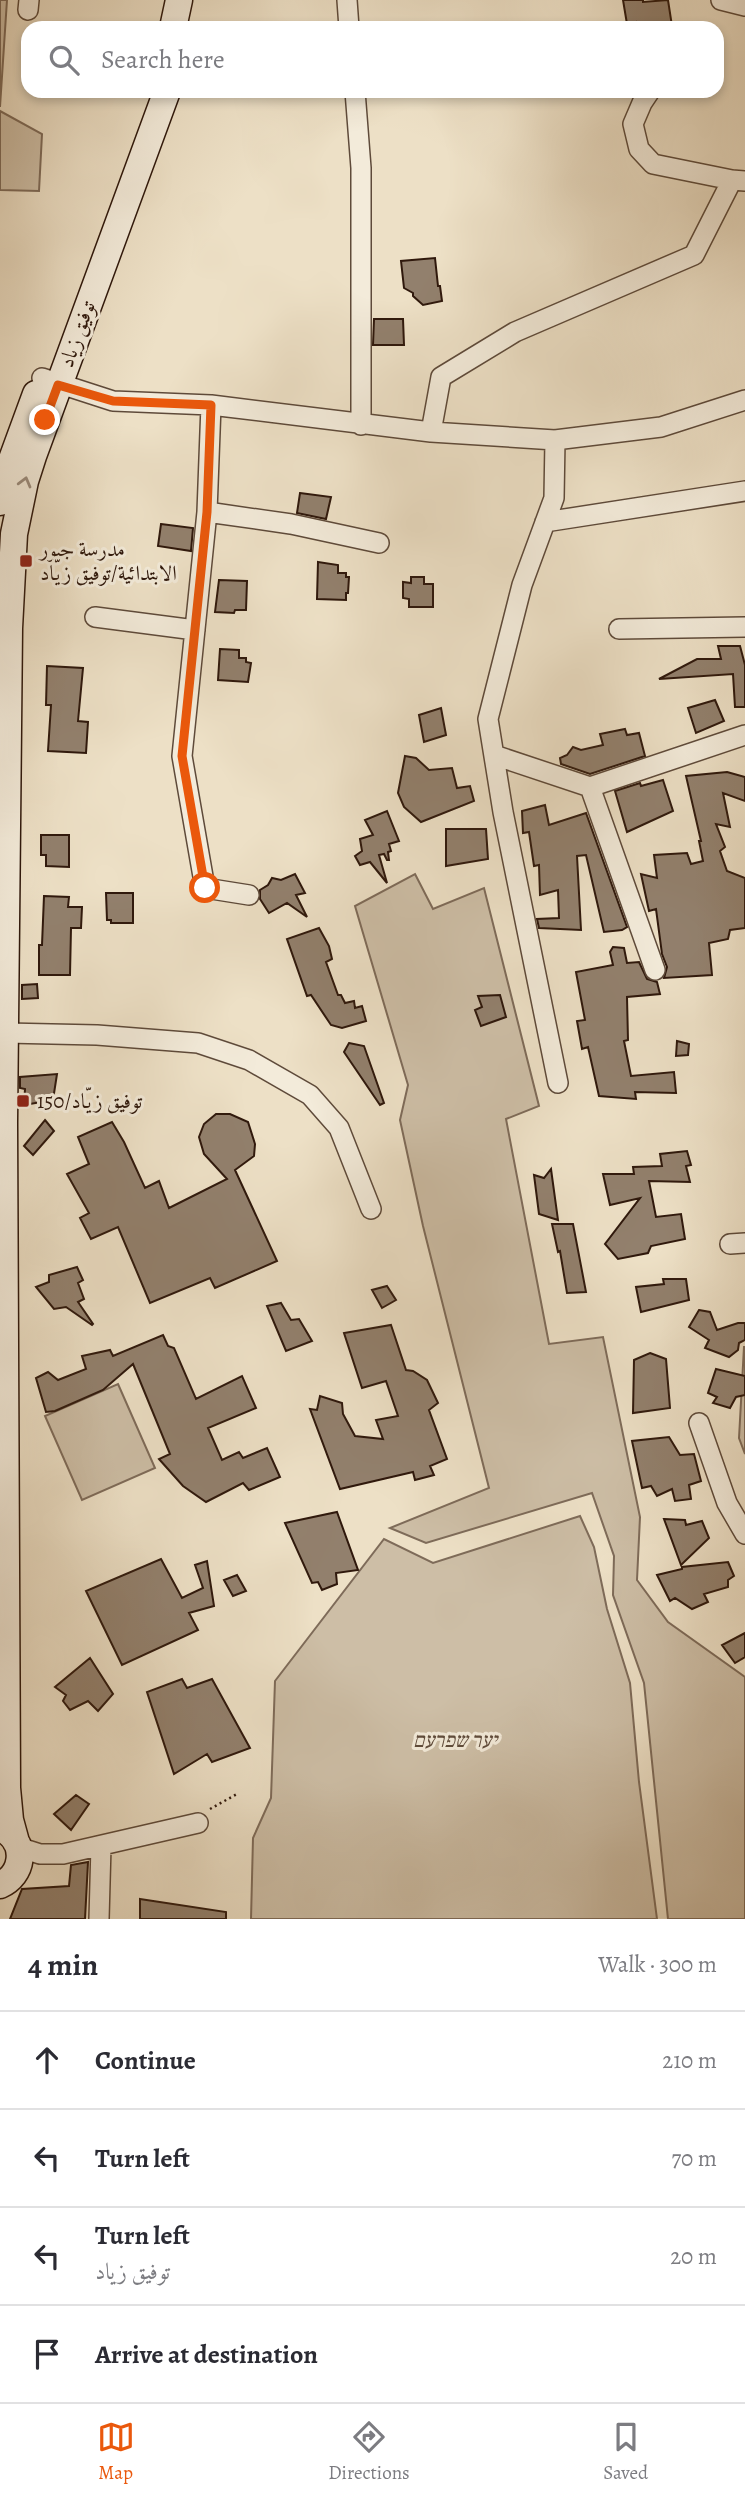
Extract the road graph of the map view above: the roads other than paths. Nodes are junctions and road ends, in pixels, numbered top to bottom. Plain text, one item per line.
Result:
1 (179, 0) edge
2 (194, 0) edge
3 (347, 0) edge
4 (721, 0) edge
5 (745, 6) edge
6 (174, 21) edge
7 (190, 21) edge
8 (348, 21) edge
9 (148, 98) edge
10 (164, 98) edge
11 (356, 98) edge
12 (645, 98) edge
13 (738, 180) edge
14 (50, 382) junction
15 (745, 400) edge
16 (211, 405) junction
17 (361, 425) junction
18 (431, 432) junction
19 (555, 440) junction
20 (745, 491) edge
21 (0, 502) edge
22 (207, 512) junction
23 (545, 522) junction
24 (379, 543) dead end
25 (3, 598) edge
26 (95, 617) dead end
27 (745, 627) edge
28 (619, 629) dead end
29 (195, 631) junction
30 (745, 735) edge
31 (494, 755) junction
32 (590, 788) junction
33 (2, 848) edge
34 (249, 895) dead end
35 (655, 970) dead end
36 (6, 1033) junction
37 (558, 1083) dead end
38 (371, 1209) dead end
39 (699, 1423) dead end
40 (745, 1534) edge
41 (198, 1823) road end
42 (11, 1839) edge
43 (101, 1846) junction
44 (63, 1854) junction
45 (5, 1884) edge
46 (99, 1919) edge

1 - 6 main road
2 - 7 main road
3 - 8 street
4 - 5 street
9 - 14 main road, توفيق زياد
10 - 14 main road, توفيق زياد
11 - 17 street
12 - 13 street
13 - 18 street
14 - 16 street
14 - 21 main road, توفيق زياد
25 -> 14 main road, توفيق زياد
15 - 19 street
16 - 17 street
16 - 22 street
17 - 18 street
18 - 19 street
19 - 23 street
20 - 23 street
22 - 24 street
22 - 29 street
23 - 31 street
25 - 33 main road, توفيق زياد
26 - 29 street
27 - 28 street
29 - 34 street
30 - 32 street
31 - 32 street
31 - 37 street
32 - 35 street
33 - 36 main road, توفيق زياد
36 - 38 street
36 - 42 main road, توفيق زياد
39 - 40 street
41 - 43 street
42 - 44 street
42 - 45 main road
43 - 44 street
43 - 46 street
44 - 45 street

